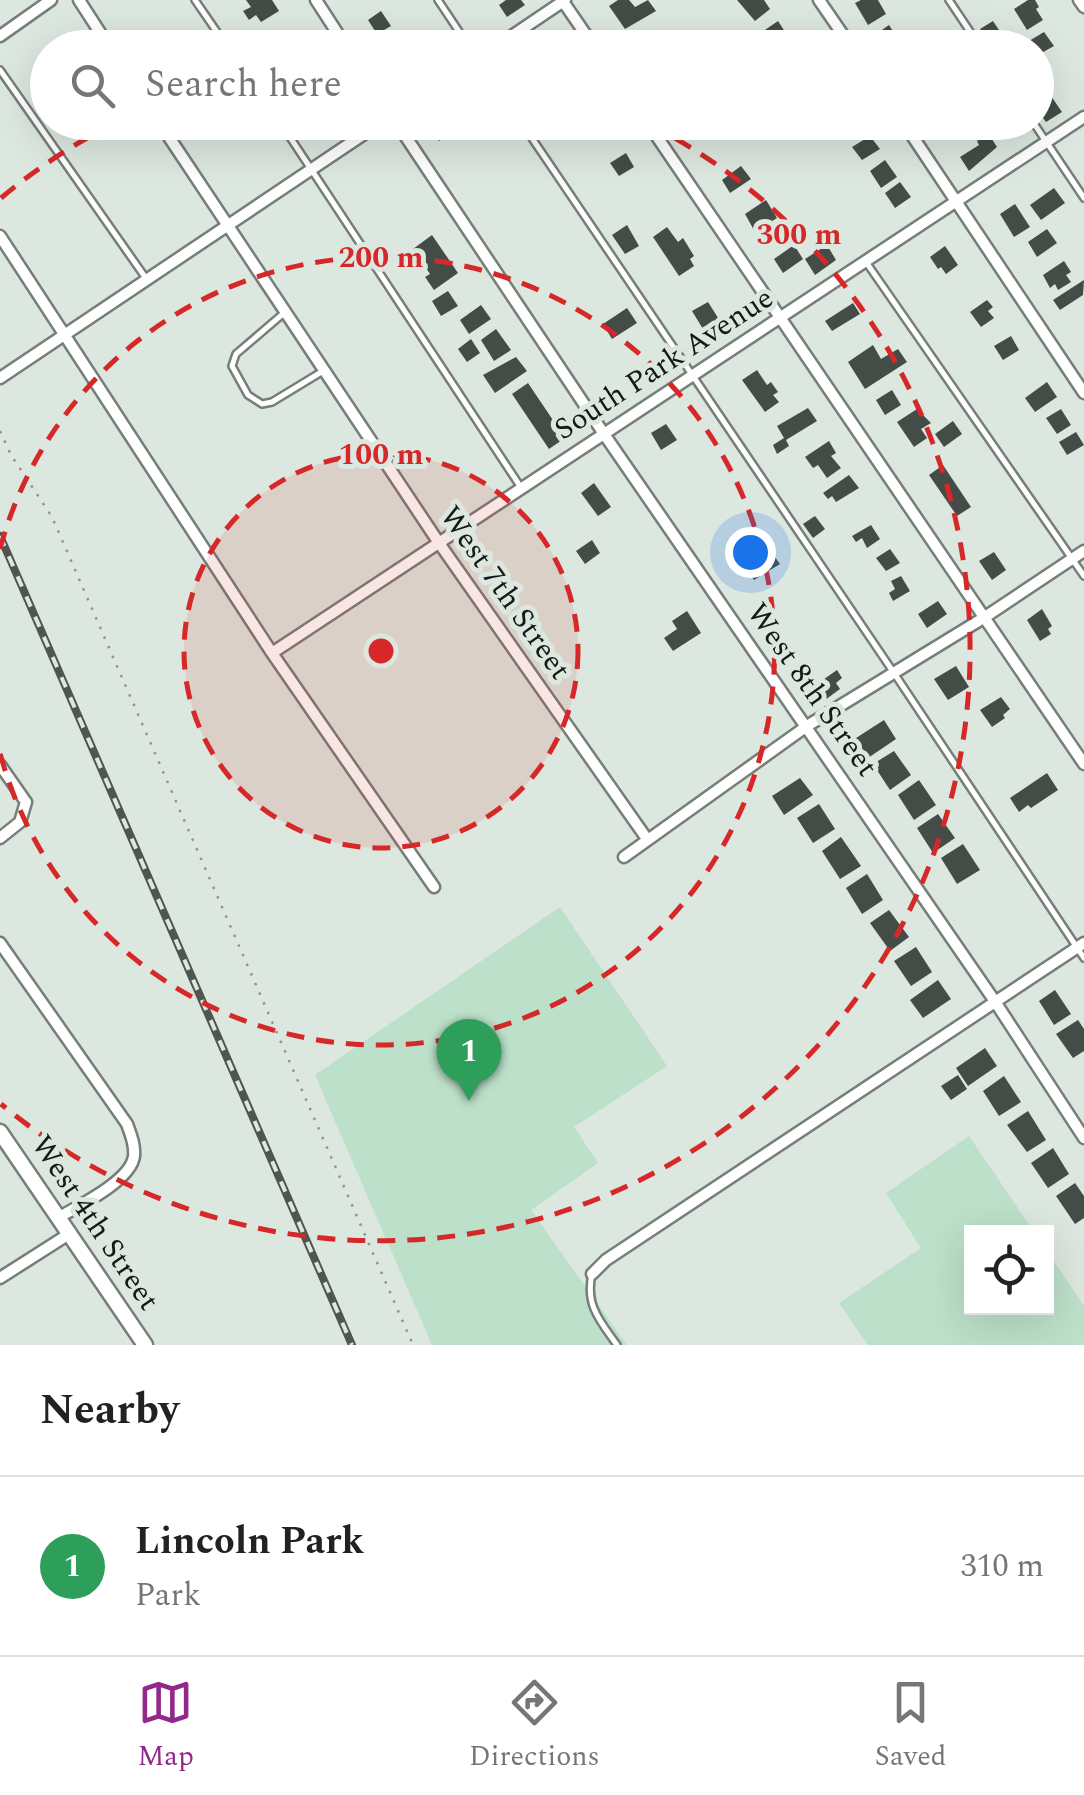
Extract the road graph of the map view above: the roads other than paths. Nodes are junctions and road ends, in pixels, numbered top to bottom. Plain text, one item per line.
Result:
1 (51, 0) edge
2 (79, 0) edge
3 (195, 0) edge
4 (316, 0) edge
5 (438, 0) edge
6 (820, 0) edge
7 (948, 0) edge
8 (1080, 0) edge
9 (563, 1) edge
10 (1084, 6) edge
11 (98, 30) edge
12 (216, 30) edge
13 (335, 30) edge
14 (458, 30) edge
15 (520, 30) edge
16 (582, 30) edge
17 (840, 30) edge
18 (969, 30) edge
19 (0, 36) edge
20 (0, 70) edge
21 (30, 113) edge
22 (1084, 118) edge
23 (1054, 137) edge
24 (49, 140) edge
25 (171, 140) edge
26 (292, 140) edge
27 (356, 140) edge
28 (408, 140) edge
29 (532, 140) edge
30 (659, 140) edge
31 (915, 140) edge
32 (1049, 140) edge
33 (1046, 142) junction
34 (312, 170) junction
35 (1084, 198) edge
36 (956, 202) junction
37 (226, 226) junction
38 (0, 236) edge
39 (866, 262) junction
40 (147, 280) junction
41 (284, 313) junction
42 (782, 317) junction
43 (65, 334) junction
44 (323, 371) junction
45 (692, 376) junction
46 (0, 378) edge
47 (1084, 393) edge
48 (604, 434) junction
49 (522, 488) junction
50 (438, 543) junction
51 (1084, 550) edge
52 (1072, 558) junction
53 (1084, 576) edge
54 (985, 617) junction
55 (272, 653) junction
56 (894, 672) junction
57 (807, 726) junction
58 (1084, 764) edge
59 (0, 765) edge
60 (0, 838) edge
61 (648, 839) junction
62 (624, 857) dead end
63 (434, 888) dead end
64 (0, 944) edge
65 (1082, 950) edge
66 (994, 1000) junction
67 (0, 1132) edge
68 (1084, 1138) edge
69 (58, 1218) junction
70 (69, 1234) junction
71 (592, 1274) joint
72 (0, 1278) edge
73 (145, 1345) edge
74 (617, 1345) edge

1 - 19 street
2 - 11 street
3 - 12 lane
4 - 13 street
5 - 14 lane
6 - 17 street
7 - 18 lane
8 - 10 street
9 - 15 street
9 - 16 street
20 - 21 lane
22 - 23 street, South Park Avenue
24 - 40 lane
25 - 37 street, West 7th Street
26 - 34 lane
27 - 34 street
28 - 48 street, West 8th Street
29 - 45 lane
30 - 42 street
31 - 36 street
32 - 33 street, South Park Avenue
33 - 35 lane
33 - 36 street, South Park Avenue
34 - 37 street
34 - 49 lane
36 - 39 street, South Park Avenue
36 - 47 street
37 - 40 street
37 - 41 street, West 7th Street
38 - 43 street
39 - 42 street, South Park Avenue
39 - 52 lane
40 - 43 street
41 - 44 street, West 7th Street
41 - 44 lane
42 - 45 street, South Park Avenue
42 - 54 street
43 - 46 street
43 - 55 street
44 - 50 street, West 7th Street
45 - 48 street, South Park Avenue
45 - 56 lane
48 - 49 street, South Park Avenue
48 - 57 street, West 8th Street
49 - 50 street, South Park Avenue
50 - 55 street, South Park Avenue
50 - 61 street, West 7th Street
51 - 52 street
52 - 53 lane
52 - 54 street
54 - 56 street
54 - 58 street
55 - 63 street
56 - 57 street
56 - 65 lane
57 - 61 street
57 - 66 street, West 8th Street
59 - 60 street
61 - 62 street
64 - 69 street
65 - 66 street
66 - 68 street, West 8th Street
66 - 71 street
67 - 69 main road, West 4th Street
69 - 70 main road, West 4th Street
70 - 72 street
70 - 73 main road, West 4th Street
71 - 74 lane

